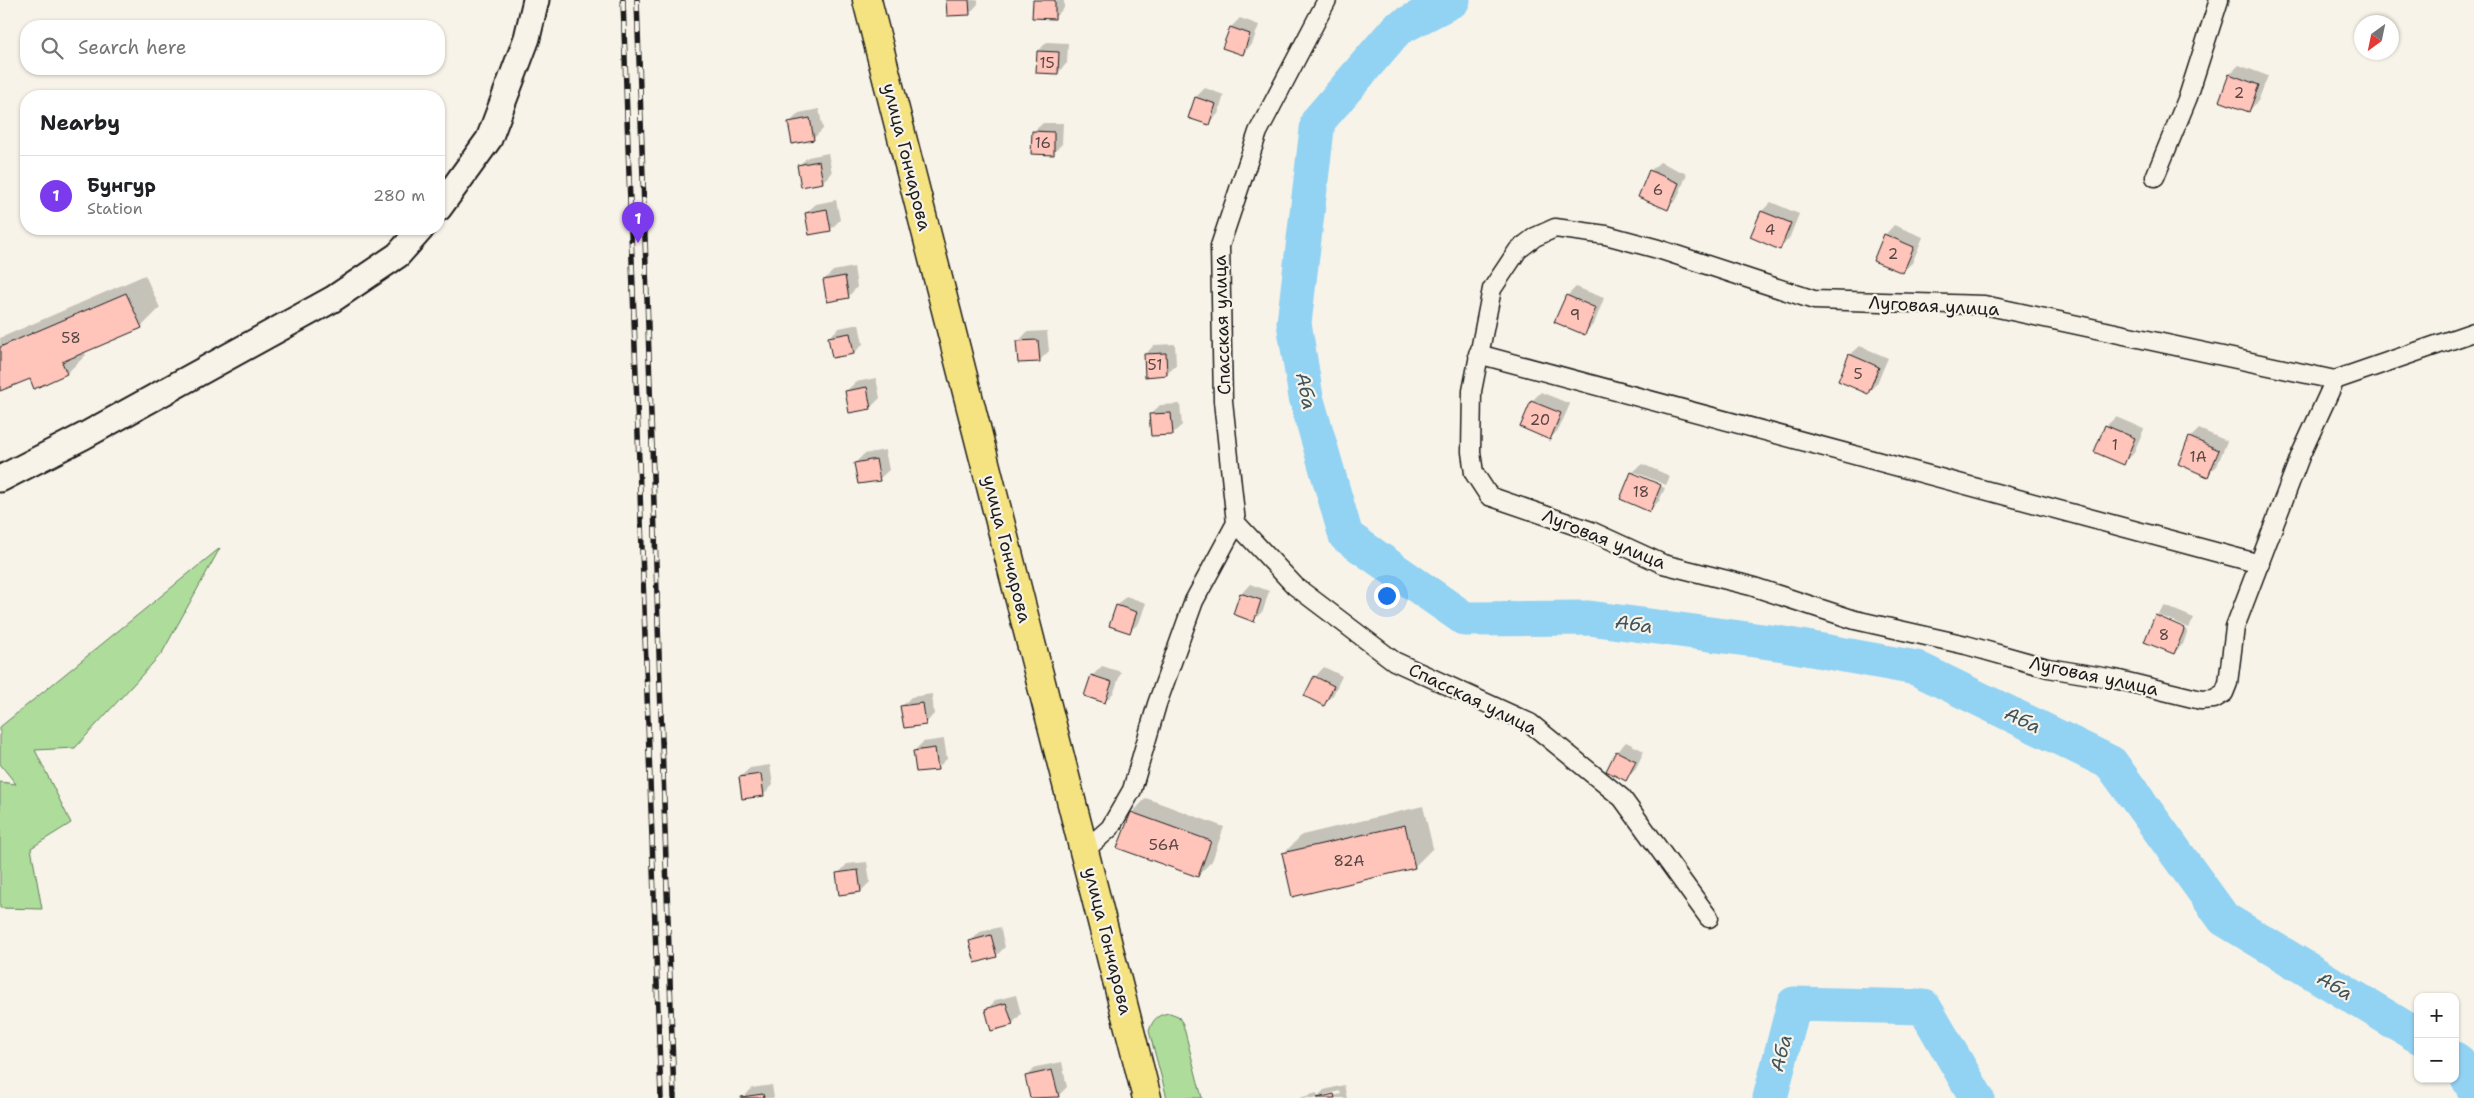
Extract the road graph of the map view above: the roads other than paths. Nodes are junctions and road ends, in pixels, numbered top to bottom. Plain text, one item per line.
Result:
1 (536, 0) edge
2 (867, 0) edge
3 (1327, 0) edge
4 (2219, 0) edge
5 (2155, 177) dead end
6 (445, 200) edge
7 (416, 235) edge
8 (2474, 332) edge
9 (1478, 354) junction
10 (2335, 380) junction
11 (0, 479) edge
12 (1236, 523) junction
13 (2260, 564) junction
14 (1084, 850) junction
15 (1708, 918) dead end
16 (1147, 1098) edge

1 - 6 street
2 - 14 main road, улица Гончарова
3 - 12 street, Спасская улица
4 - 5 street
7 - 11 street
8 - 10 street
9 - 10 street, Луговая улица
9 - 13 street
9 - 13 street, Луговая улица
10 - 13 street, Луговая улица
12 - 14 street
12 - 15 street, Спасская улица
14 - 16 main road, улица Гончарова

